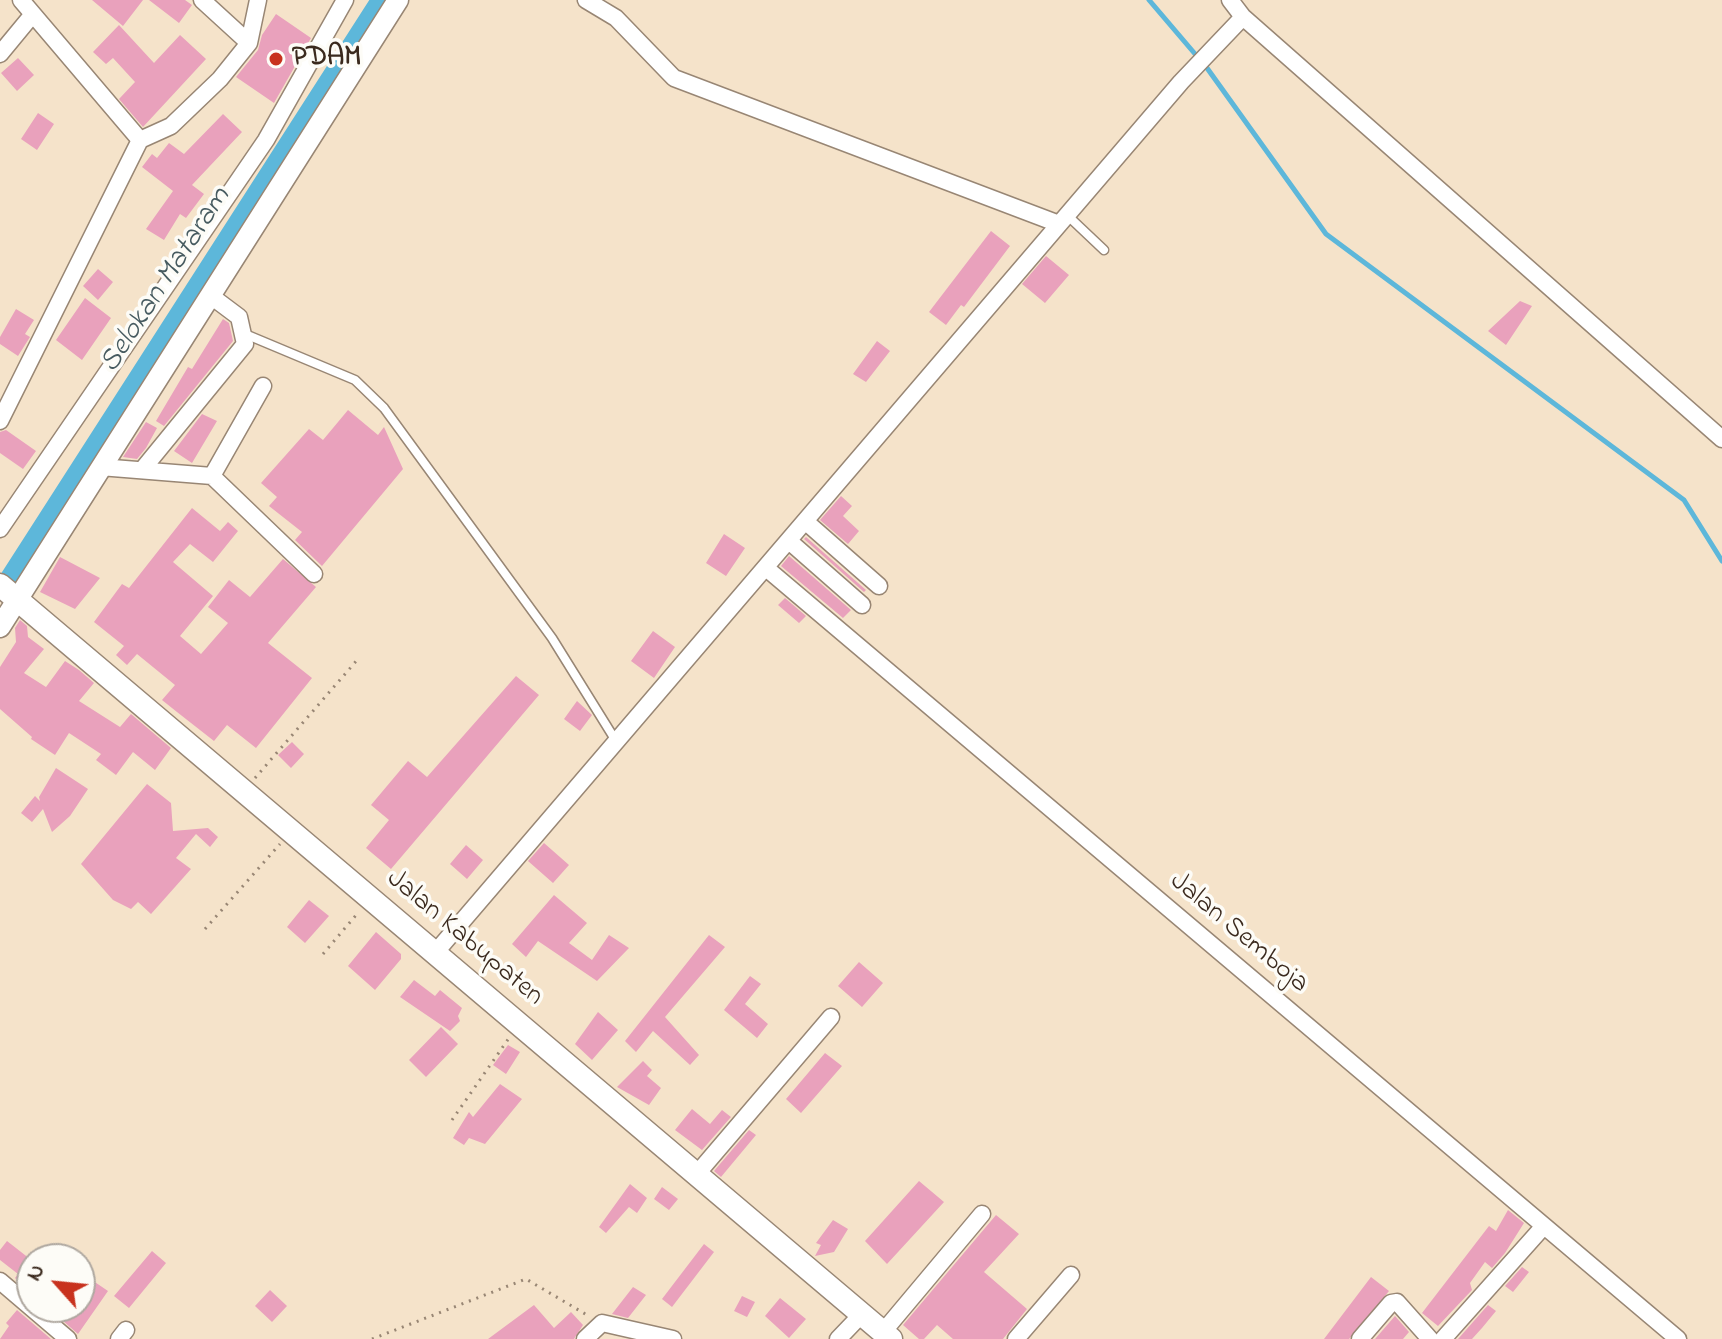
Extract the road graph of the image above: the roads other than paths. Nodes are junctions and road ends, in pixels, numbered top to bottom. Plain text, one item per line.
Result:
1 (20, 0) edge
2 (202, 0) edge
3 (258, 0) edge
4 (345, 0) edge
5 (398, 0) edge
6 (586, 0) edge
7 (1230, 0) edge
8 (33, 14) junction
9 (1243, 17) junction
10 (249, 43) junction
11 (0, 54) edge
12 (140, 140) junction
13 (1063, 220) junction
14 (1104, 250) dead end
15 (211, 296) junction
16 (245, 334) junction
17 (263, 386) dead end
18 (0, 421) edge
19 (1722, 439) edge
20 (100, 467) junction
21 (142, 470) junction
22 (212, 476) junction
23 (805, 521) junction
24 (0, 529) edge
25 (789, 541) junction
26 (766, 568) junction
27 (314, 574) dead end
28 (879, 586) dead end
29 (10, 593) edge
30 (862, 605) dead end
31 (0, 627) edge
32 (617, 742) junction
33 (435, 953) junction
34 (831, 1017) dead end
35 (696, 1175) junction
36 (982, 1214) dead end
37 (1543, 1227) junction
38 (1071, 1275) dead end
39 (0, 1281) edge
40 (861, 1315) junction
41 (887, 1336) edge
42 (68, 1339) edge
43 (585, 1339) edge
44 (673, 1339) edge
45 (838, 1339) edge
46 (1016, 1339) edge
47 (1360, 1339) edge
48 (1430, 1339) edge
49 (1443, 1339) edge
50 (1678, 1339) edge

1 - 8 street
2 - 10 street
3 - 10 street
4 - 24 street
5 - 15 street
6 - 13 street
7 - 9 street
8 - 11 street
8 - 12 street
9 - 13 street
9 - 19 street
10 - 12 street
12 - 18 street
13 - 14 lane
13 - 23 street
15 - 16 street
15 - 20 street
16 - 21 street
16 - 32 lane
17 - 22 street
20 - 21 street
20 - 29 street
21 - 22 street
22 - 27 street
23 - 25 street
23 - 28 street
25 - 26 street
25 - 30 street
26 - 32 street
26 - 37 street, Jalan Semboja
29 - 31 street
29 - 33 main road, Jalan Kabupaten
32 - 33 street
33 - 35 main road, Jalan Kabupaten
34 - 35 street
35 - 40 main road, Jalan Kabupaten
36 - 41 street
37 - 49 street
37 - 50 street, Jalan Semboja
38 - 46 street
39 - 42 street
40 - 41 main road, Jalan Kabupaten
40 - 45 street
43 - 44 street
47 - 48 street

